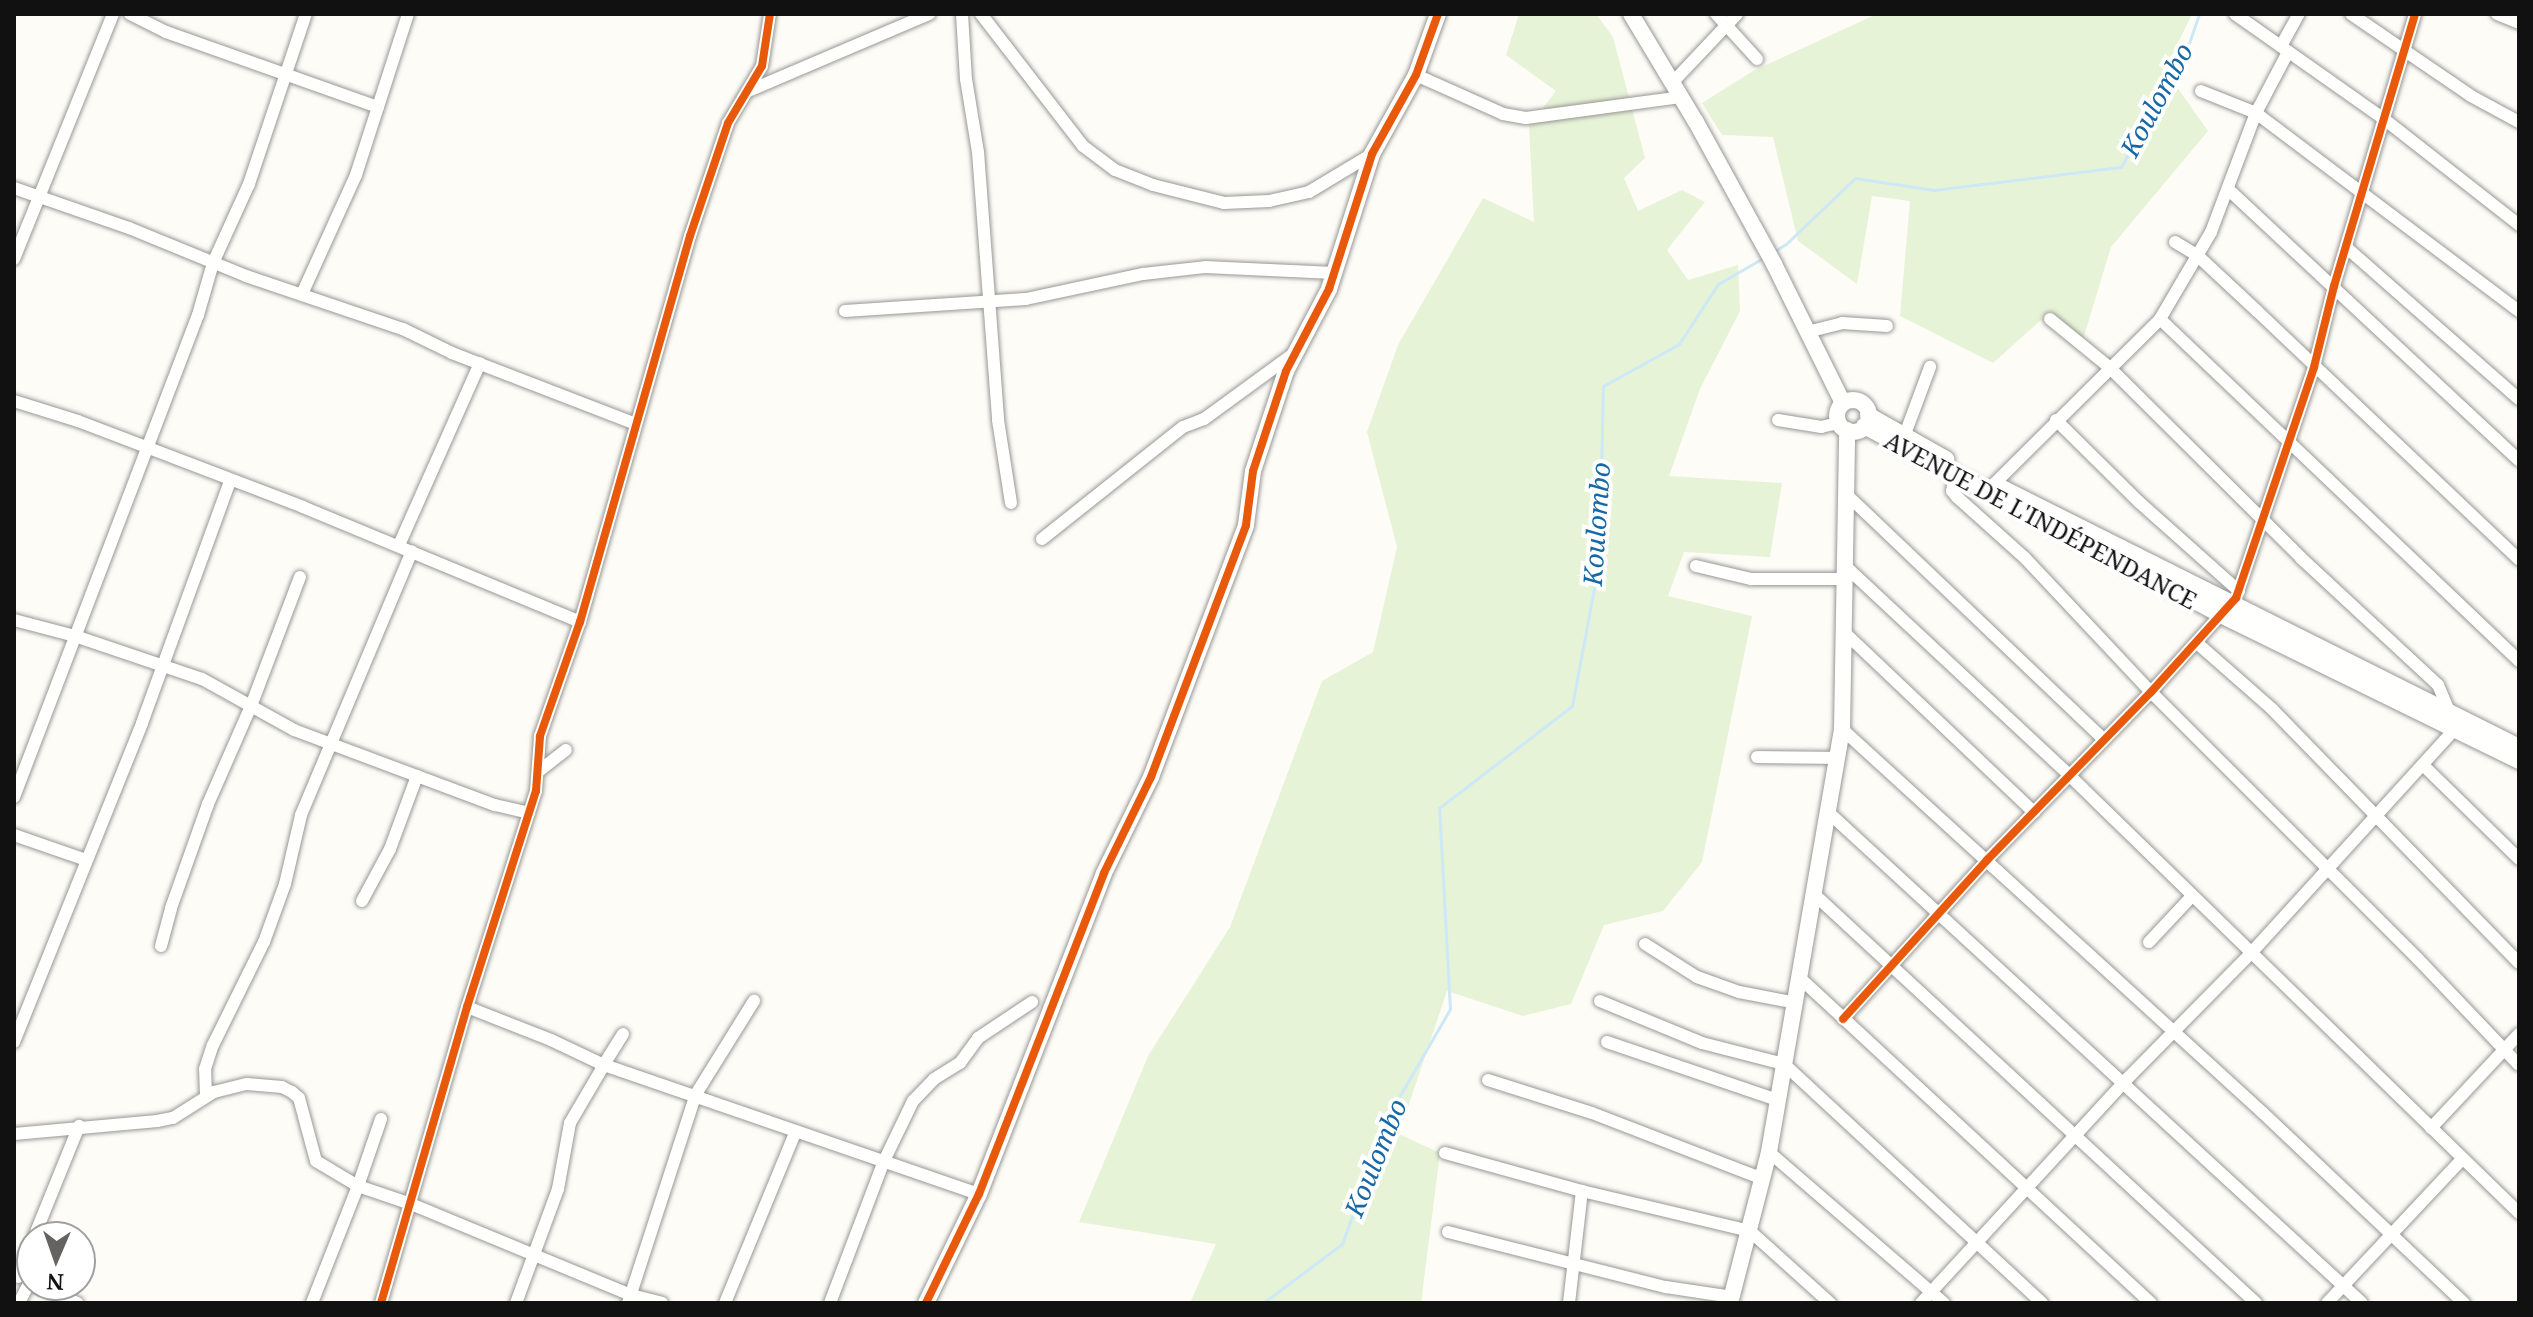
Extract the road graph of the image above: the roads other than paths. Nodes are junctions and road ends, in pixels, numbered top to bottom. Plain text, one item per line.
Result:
1 (113, 14) edge
2 (130, 14) edge
3 (306, 14) edge
4 (408, 14) edge
5 (770, 14) edge
6 (929, 14) edge
7 (962, 14) edge
8 (981, 14) edge
9 (1438, 14) edge
10 (1716, 14) edge
11 (1737, 14) edge
12 (2235, 14) edge
13 (2299, 14) edge
14 (2351, 14) edge
15 (2415, 14) edge
16 (2497, 14) edge
17 (1635, 16) edge
18 (2519, 23) edge
19 (1725, 25) junction
20 (2405, 48) junction
21 (2284, 49) junction
22 (1757, 59) dead end
23 (285, 74) junction
24 (1416, 75) junction
25 (1677, 89) junction
26 (751, 90) junction
27 (2201, 91) dead end
28 (378, 107) junction
29 (2256, 113) junction
30 (2384, 119) junction
31 (2519, 122) edge
32 (1372, 154) junction
33 (14, 188) edge
34 (2229, 190) junction
35 (2363, 193) junction
36 (38, 197) junction
37 (2519, 225) edge
38 (2175, 242) dead end
39 (2347, 248) junction
40 (2198, 256) junction
41 (14, 259) edge
42 (213, 263) junction
43 (1334, 273) junction
44 (2334, 286) junction
45 (302, 294) junction
46 (987, 299) junction
47 (845, 311) dead end
48 (2519, 311) edge
49 (2050, 319) dead end
50 (2160, 319) junction
51 (1887, 326) dead end
52 (1807, 332) junction
53 (1296, 352) junction
54 (480, 363) junction
55 (1930, 367) dead end
56 (2314, 367) junction
57 (2110, 368) junction
58 (2519, 399) edge
59 (14, 401) edge
60 (1843, 403) junction
61 (1778, 420) dead end
62 (2056, 420) junction
63 (1866, 421) junction
64 (636, 424) junction
65 (1843, 427) junction
66 (1904, 437) junction
67 (2290, 440) junction
68 (147, 447) junction
69 (2519, 460) edge
70 (1955, 476) junction
71 (230, 481) junction
72 (1994, 484) junction
73 (1846, 494) junction
74 (1011, 503) dead end
75 (2264, 521) junction
76 (1042, 539) dead end
77 (399, 545) junction
78 (412, 551) junction
79 (2519, 560) edge
80 (1696, 566) dead end
81 (1843, 571) junction
82 (300, 577) dead end
83 (2231, 604) junction
84 (14, 620) edge
85 (580, 622) junction
86 (1844, 632) junction
87 (75, 636) junction
88 (2197, 643) junction
89 (2519, 661) edge
90 (161, 668) junction
91 (2151, 692) junction
92 (251, 706) junction
93 (2449, 711) junction
94 (1842, 729) junction
95 (2454, 730) junction
96 (540, 736) junction
97 (2104, 740) junction
98 (333, 744) junction
99 (2519, 747) edge
100 (1757, 757) dead end
101 (1838, 758) junction
102 (2519, 761) edge
103 (2424, 766) junction
104 (539, 771) junction
105 (417, 776) junction
106 (2070, 776) junction
107 (14, 797) edge
108 (1828, 812) junction
109 (2034, 812) junction
110 (529, 813) junction
111 (2376, 818) junction
112 (14, 835) edge
113 (2519, 859) edge
114 (86, 860) junction
115 (1987, 860) junction
116 (2329, 869) junction
117 (1815, 895) junction
118 (2192, 896) junction
119 (362, 901) dead end
120 (1939, 913) junction
121 (2149, 942) dead end
122 (1645, 944) dead end
123 (161, 946) dead end
124 (2251, 953) junction
125 (2519, 963) edge
126 (1893, 967) junction
127 (1801, 979) junction
128 (754, 1001) dead end
129 (1600, 1001) dead end
130 (1032, 1002) dead end
131 (1796, 1003) junction
132 (467, 1007) junction
133 (1843, 1019) junction
134 (2174, 1030) junction
135 (623, 1034) dead end
136 (2519, 1034) edge
137 (14, 1042) edge
138 (1607, 1042) dead end
139 (2504, 1050) junction
140 (1784, 1064) junction
141 (604, 1065) junction
142 (2519, 1065) edge
143 (1488, 1080) dead end
144 (2123, 1083) junction
145 (696, 1094) junction
146 (206, 1095) junction
147 (1777, 1100) junction
148 (381, 1119) dead end
149 (79, 1126) junction
150 (2431, 1128) junction
151 (796, 1131) junction
152 (14, 1134) edge
153 (2076, 1134) junction
154 (1769, 1152) junction
155 (1445, 1153) dead end
156 (2462, 1159) junction
157 (884, 1161) junction
158 (1763, 1179) junction
159 (358, 1186) junction
160 (2028, 1188) junction
161 (1582, 1191) junction
162 (979, 1194) junction
163 (411, 1204) junction
164 (2519, 1213) edge
165 (40, 1221) edge
166 (1750, 1231) junction
167 (1448, 1232) dead end
168 (2391, 1234) junction
169 (1978, 1243) junction
170 (533, 1254) junction
171 (1572, 1263) junction
172 (2343, 1286) junction
173 (1933, 1292) junction
174 (630, 1299) edge
175 (1731, 1300) edge
176 (312, 1303) edge
177 (381, 1303) edge
178 (516, 1303) edge
179 (662, 1303) edge
180 (725, 1303) edge
181 (830, 1303) edge
182 (926, 1303) edge
183 (1569, 1303) edge
184 (1830, 1303) edge
185 (1921, 1303) edge
186 (1944, 1303) edge
187 (2042, 1303) edge
188 (2151, 1303) edge
189 (2256, 1303) edge
190 (2327, 1303) edge
191 (2362, 1303) edge
192 (2464, 1303) edge

1 - 36 street
2 - 23 street
3 - 23 street
4 - 28 street
5 - 26 street
6 - 26 street
7 - 46 street
8 - 32 street
9 - 24 street
10 - 19 street
11 - 19 street
12 - 21 street
13 - 21 street
14 - 20 street
15 - 20 street
16 - 18 street
17 - 25 street
19 - 22 street
19 - 25 street
20 - 30 street
20 - 31 street
21 - 29 street
21 - 30 street
23 - 28 street
23 - 42 street
24 - 25 street
24 - 32 street
25 - 52 street
26 - 64 street
27 - 29 street
28 - 45 street
29 - 34 street
29 - 35 street
30 - 35 street
30 - 37 street
32 - 43 street
33 - 36 street
34 - 40 street
34 - 44 street
35 - 39 street
35 - 48 street
36 - 41 street
36 - 42 street
38 - 40 street
39 - 44 street
39 - 58 street
40 - 50 street
40 - 56 street
42 - 45 street
42 - 68 street
43 - 46 street
43 - 53 street
44 - 56 street
44 - 69 street
45 - 54 street
46 - 47 street
46 - 74 street
49 - 57 street
50 - 57 street
50 - 67 street
51 - 52 street
52 - 60 street
53 - 76 street
53 - 162 street
54 - 64 street
54 - 77 street
55 - 66 street
56 - 67 street
56 - 79 street
57 - 62 street
57 - 75 street
59 - 68 street
60 - 63 street
60 - 65 street
61 - 65 street
62 - 72 street
62 - 83 street
63 - 65 street
63 - 66 street, AVENUE DE L'INDÉPENDANCE
63 - 70 street, AVENUE DE L'INDÉPENDANCE
64 - 85 street
65 - 73 street
66 - 72 street, AVENUE DE L'INDÉPENDANCE
67 - 75 street
67 - 89 street
68 - 71 street
68 - 87 street
70 - 83 street, AVENUE DE L'INDÉPENDANCE
70 - 91 street
71 - 77 street
71 - 90 street
72 - 83 street, AVENUE DE L'INDÉPENDANCE
73 - 81 street
73 - 97 street
75 - 83 street
75 - 93 street
77 - 78 street
78 - 85 street
78 - 98 street
80 - 81 street
81 - 86 street
81 - 106 street
82 - 92 street
83 - 88 street
83 - 93 street, AVENUE DE L'INDÉPENDANCE
83 - 95 street, AVENUE DE L'INDÉPENDANCE
84 - 87 street
85 - 96 street
86 - 94 street
86 - 109 street
87 - 90 street
87 - 107 street
88 - 91 street
88 - 111 street
90 - 92 street
90 - 114 street
91 - 97 street
91 - 116 street
92 - 98 street
92 - 123 street
93 - 99 street, AVENUE DE L'INDÉPENDANCE
94 - 101 street
94 - 115 street
95 - 102 street, AVENUE DE L'INDÉPENDANCE
95 - 103 street
96 - 104 street
96 - 104 street
97 - 106 street
98 - 105 street
98 - 146 street
100 - 101 street
101 - 108 street
103 - 111 street
103 - 113 street
104 - 110 street
105 - 110 street
105 - 119 street
106 - 109 street
106 - 118 street
108 - 117 street
108 - 120 street
109 - 115 street
110 - 132 street
111 - 116 street
111 - 125 street
112 - 114 street
114 - 137 street
115 - 120 street
115 - 134 street
116 - 124 street
116 - 139 street
117 - 126 street
117 - 127 street
118 - 121 street
118 - 124 street
120 - 126 street
120 - 144 street
122 - 131 street
124 - 134 street
124 - 150 street
126 - 133 street
126 - 153 street
127 - 131 street
127 - 133 street
128 - 145 street
129 - 140 street
130 - 157 street
131 - 140 street
132 - 141 street
132 - 163 street
133 - 160 street
134 - 144 street
134 - 168 street
135 - 141 street
136 - 139 street
138 - 147 street
139 - 142 street
139 - 150 street
140 - 147 street
140 - 169 street
141 - 145 street
141 - 170 street
143 - 158 street
144 - 153 street
144 - 172 street
145 - 151 street
145 - 174 street
146 - 149 street
146 - 159 street
147 - 154 street
148 - 159 street
149 - 152 street
149 - 165 street
150 - 156 street
151 - 157 street
151 - 180 street
153 - 160 street
153 - 189 street
154 - 158 street
154 - 173 street
155 - 161 street
156 - 164 street
156 - 168 street
157 - 162 street
157 - 181 street
158 - 166 street
159 - 163 street
159 - 176 street
160 - 169 street
160 - 188 street
161 - 166 street
161 - 171 street
162 - 182 street
163 - 170 street
163 - 177 street
166 - 175 street
166 - 184 street
167 - 171 street
168 - 172 street
168 - 192 street
169 - 173 street
169 - 187 street
170 - 174 street
170 - 178 street
171 - 175 street
171 - 183 street
172 - 190 street
172 - 191 street
173 - 185 street
173 - 186 street
174 - 179 street

